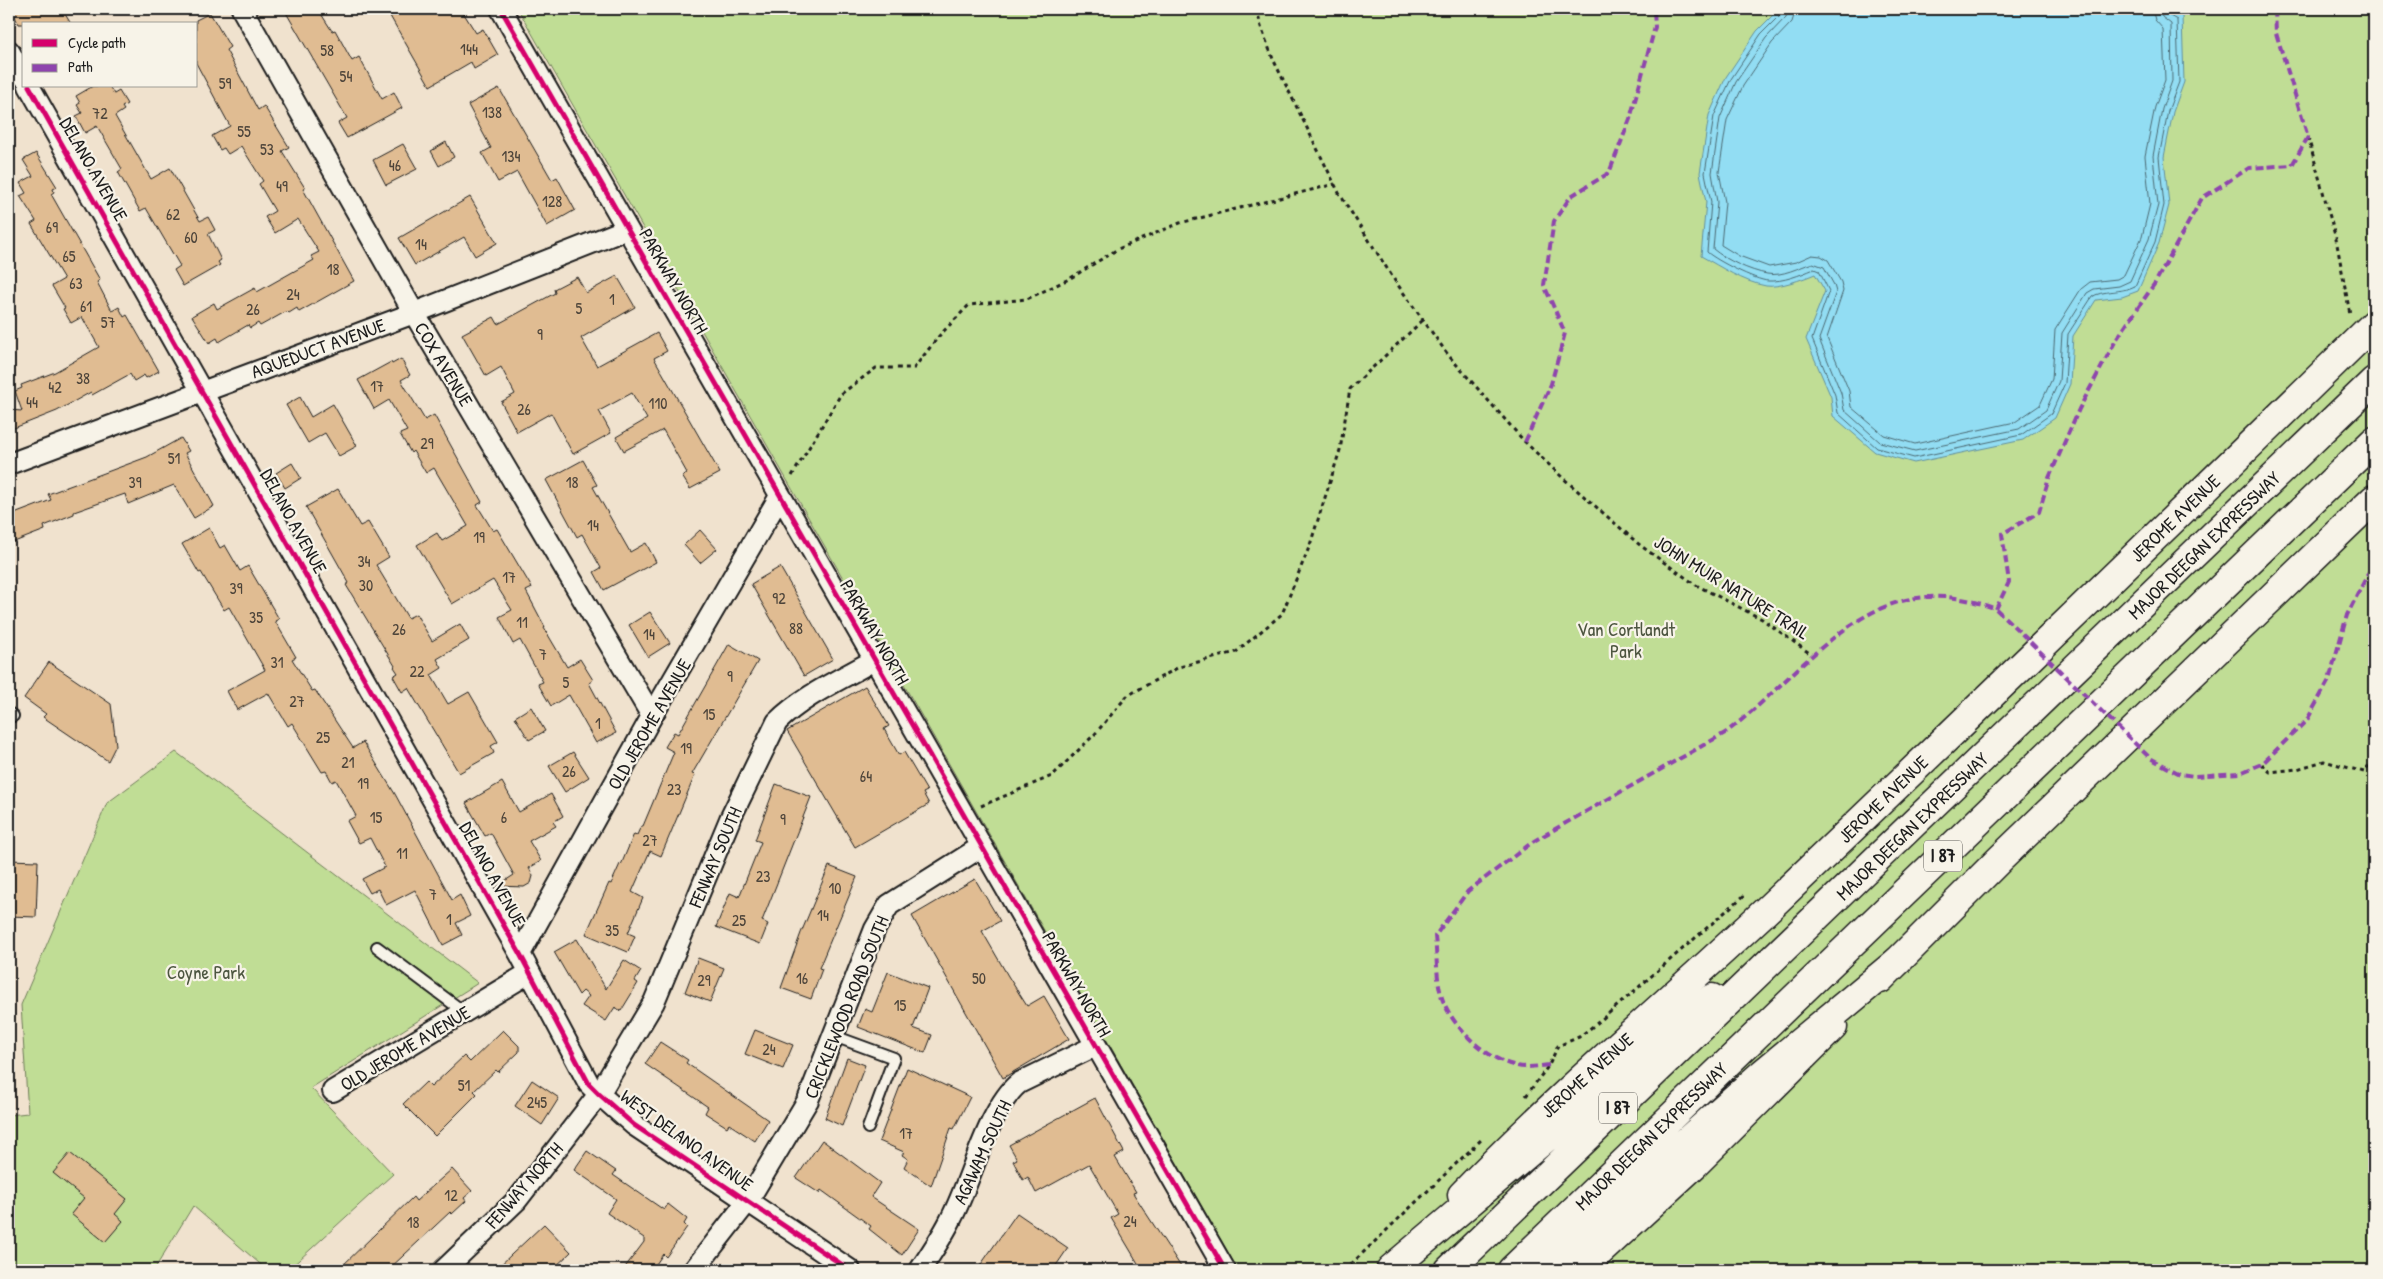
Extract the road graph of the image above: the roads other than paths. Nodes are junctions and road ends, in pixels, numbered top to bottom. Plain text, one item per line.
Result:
1 (242, 9) edge
2 (501, 9) edge
3 (9, 51) edge
4 (22, 74) edge
5 (30, 88) edge
6 (627, 229) junction
7 (414, 313) junction
8 (2366, 319) edge
9 (2374, 381) edge
10 (203, 391) junction
11 (2374, 441) edge
12 (9, 464) edge
13 (780, 496) junction
14 (2374, 499) edge
15 (874, 660) junction
16 (652, 716) junction
17 (981, 847) junction
18 (1787, 945) junction
19 (377, 947) dead end
20 (520, 954) junction
21 (1898, 961) junction
22 (529, 973) junction
23 (464, 1012) junction
24 (834, 1036) junction
25 (1095, 1046) junction
26 (333, 1091) dead end
27 (598, 1094) junction
28 (868, 1128) dead end
29 (747, 1202) junction
30 (444, 1270) edge
31 (694, 1270) edge
32 (850, 1270) edge
33 (920, 1270) edge
34 (1225, 1270) edge
35 (1391, 1270) edge
36 (1449, 1270) edge
37 (1512, 1270) edge
38 (1542, 1270) edge
39 (1580, 1270) edge

1 - 7 street, COX AVENUE
2 - 6 street, PARKWAY NORTH
3 - 4 street
5 - 10 street, DELANO AVENUE
6 - 7 street, AQUEDUCT AVENUE
6 - 13 street, PARKWAY NORTH
7 - 10 street, AQUEDUCT AVENUE
7 - 16 street, COX AVENUE
8 - 35 main road, JEROME AVENUE
9 - 18 main road, MAJOR DEEGAN EXPRESSWAY / I 87
10 - 12 street, AQUEDUCT AVENUE
10 - 20 street, DELANO AVENUE
11 - 37 main road, MAJOR DEEGAN EXPRESSWAY / I 87
13 - 15 street, PARKWAY NORTH
13 - 16 street, OLD JEROME AVENUE
14 - 21 main road
15 - 17 street, PARKWAY NORTH
15 - 27 street, FENWAY SOUTH
16 - 20 street, OLD JEROME AVENUE
17 - 24 street, CRICKLEWOOD ROAD SOUTH
17 - 25 street, PARKWAY NORTH
18 - 35 main road
18 - 36 main road, MAJOR DEEGAN EXPRESSWAY / I 87
19 - 23 lane
20 - 22 street, DELANO AVENUE
21 - 38 main road
21 - 39 main road
22 - 23 street, OLD JEROME AVENUE
22 - 27 street, WEST DELANO AVENUE
23 - 26 street, OLD JEROME AVENUE
24 - 28 lane
24 - 29 street, CRICKLEWOOD ROAD SOUTH
25 - 33 street, AGAWAM SOUTH
25 - 34 street, PARKWAY NORTH
27 - 29 street, WEST DELANO AVENUE
27 - 30 street, FENWAY NORTH
29 - 31 street, CRICKLEWOOD ROAD SOUTH
29 - 32 street, WEST DELANO AVENUE

